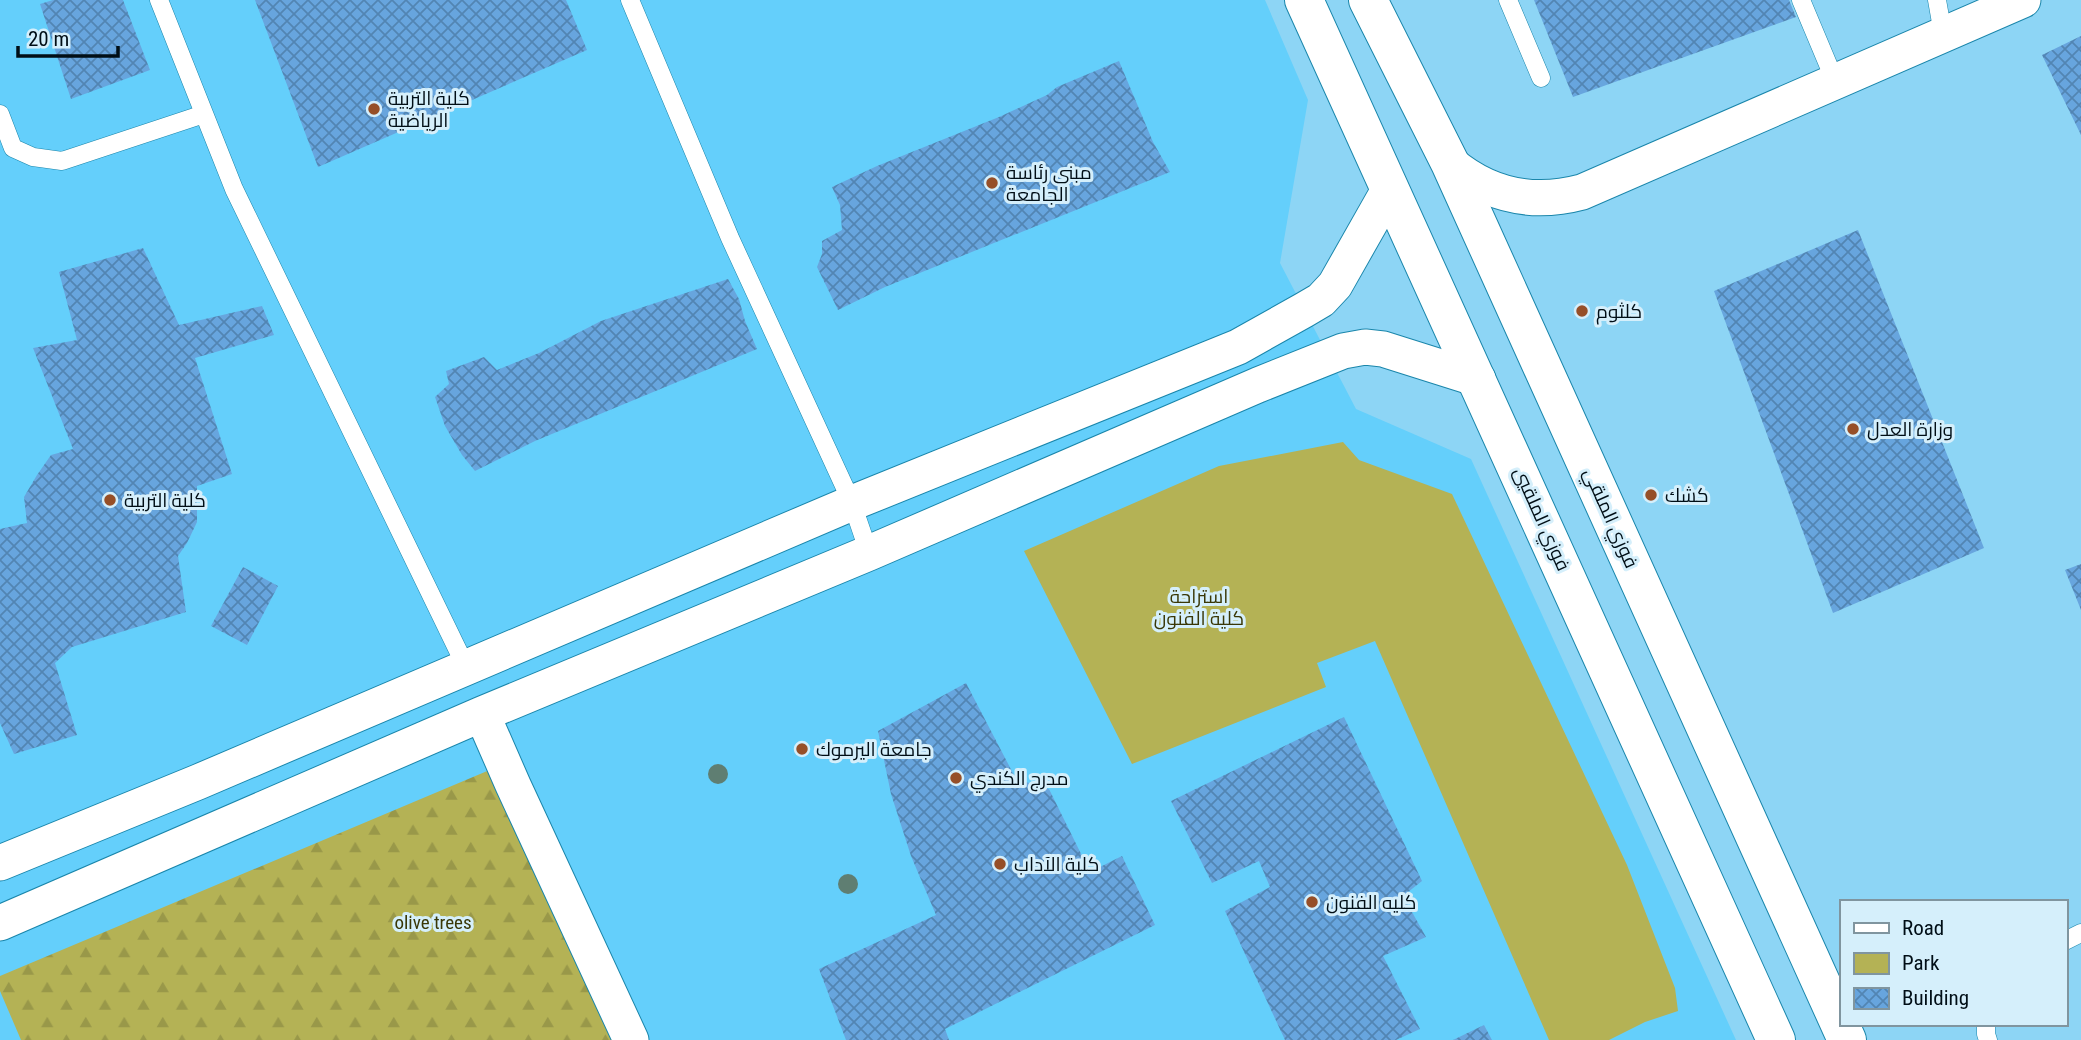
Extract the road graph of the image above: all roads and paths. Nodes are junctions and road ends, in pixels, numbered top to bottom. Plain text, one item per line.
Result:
1 (159, 0) edge
2 (631, 0) edge
3 (1304, 0) edge
4 (1368, 0) edge
5 (1508, 0) edge
6 (1801, 0) edge
7 (1937, 0) edge
8 (2023, 0) edge
9 (1943, 34) junction
10 (1541, 78) dead end
11 (1835, 81) junction
12 (0, 114) edge
13 (204, 114) junction
14 (1450, 163) junction
15 (1390, 188) junction
16 (1238, 347) junction
17 (1478, 379) junction
18 (1258, 385) junction
19 (852, 503) junction
20 (869, 553) junction
21 (506, 651) junction
22 (466, 667) junction
23 (429, 683) junction
24 (526, 696) junction
25 (482, 714) junction
26 (446, 729) junction
27 (0, 863) edge
28 (0, 923) edge
29 (1840, 1025) edge
30 (631, 1040) edge
31 (1776, 1040) edge

1 - 13 lane
2 - 19 lane
3 - 15 street, فوزي الملقيي
4 - 14 street, فوزي الملقي
5 - 10 lane
6 - 11 lane
7 - 9 lane
8 - 9 street
9 - 11 street
11 - 14 street
12 - 13 lane
13 - 22 lane
14 - 29 street, فوزي الملقي
15 - 16 street
15 - 17 street, فوزي الملقيي
16 - 18 street
16 - 19 street
17 - 18 street
17 - 31 street, فوزي الملقيي
18 - 20 street
19 - 20 lane
19 - 21 street
20 - 24 street
21 - 22 street
21 - 24 street
22 - 23 street
23 - 26 street
23 - 27 street
24 - 25 street
25 - 26 street
25 - 30 street
26 - 28 street

